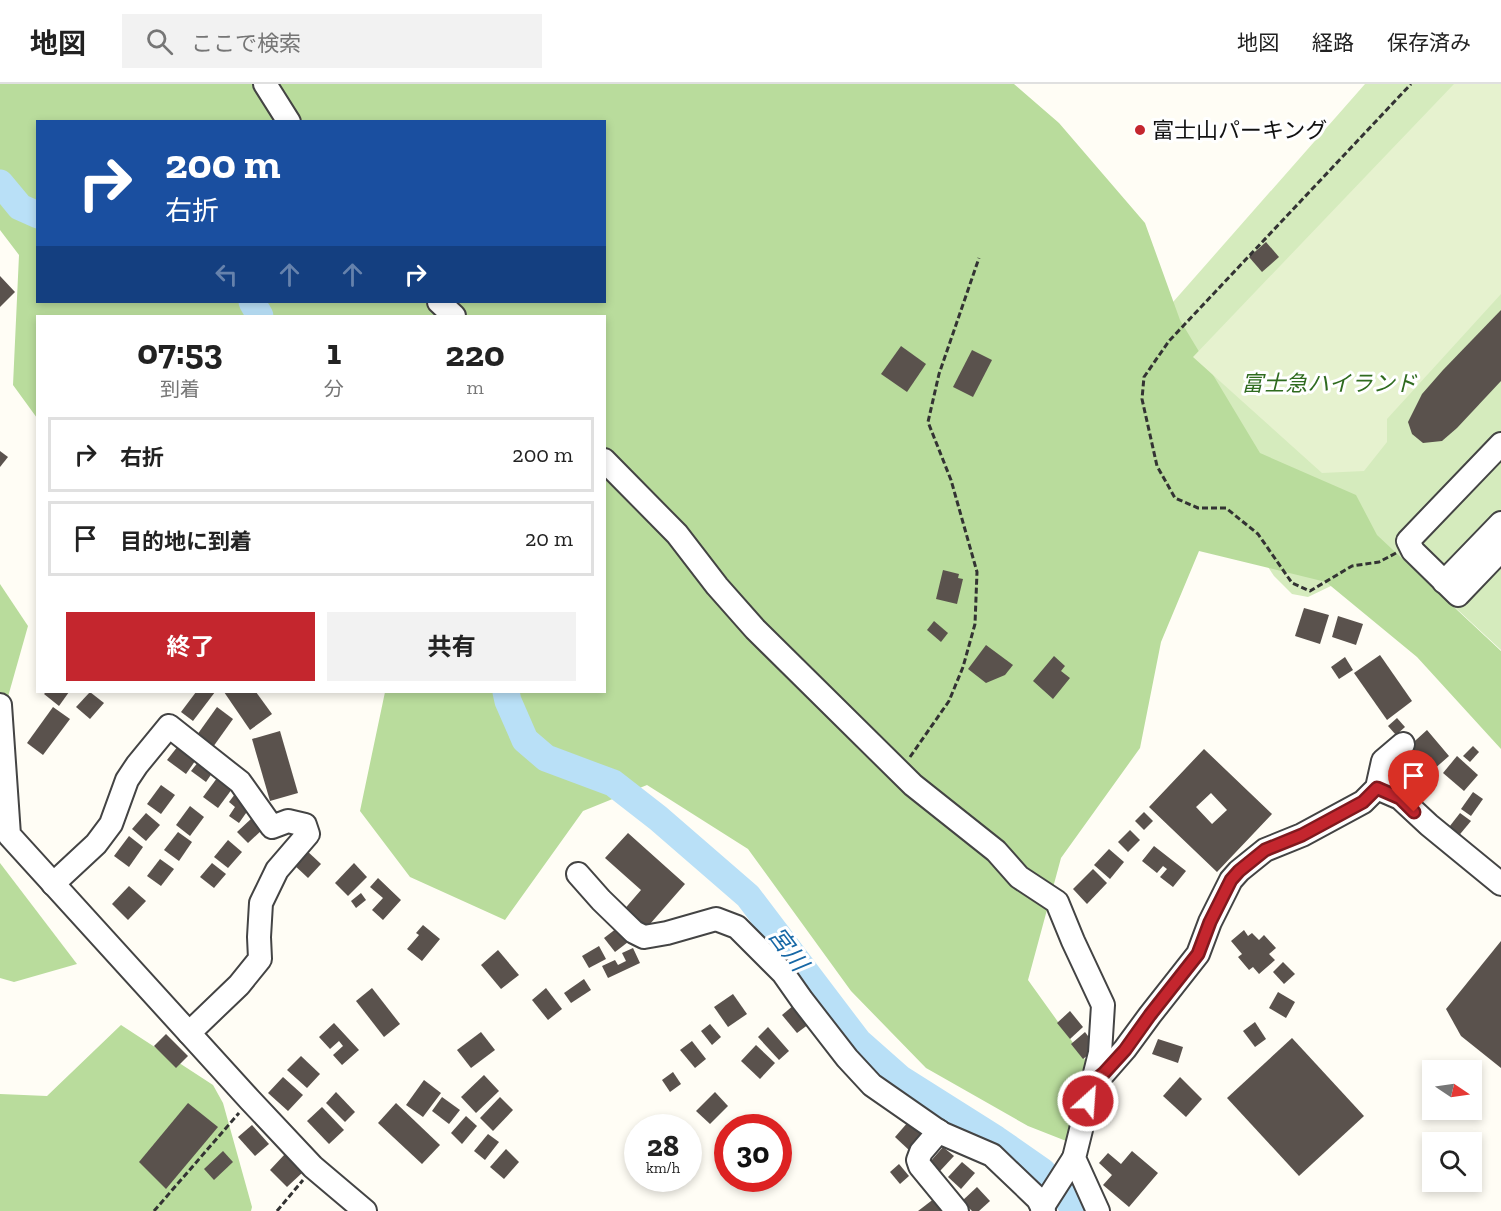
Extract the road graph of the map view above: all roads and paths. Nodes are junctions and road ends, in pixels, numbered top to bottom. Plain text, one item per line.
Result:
1 (265, 84) edge
2 (1411, 84) edge
3 (288, 120) edge
4 (979, 258) dead end
5 (440, 303) edge
6 (453, 315) edge
7 (1501, 444) edge
8 (606, 462) edge
9 (1501, 523) edge
10 (1410, 545) junction
11 (1501, 550) edge
12 (1451, 589) junction
13 (0, 705) edge
14 (1403, 744) dead end
15 (899, 772) junction
16 (1377, 788) junction
17 (578, 874) dead end
18 (53, 884) junction
19 (1501, 884) edge
20 (189, 1034) junction
21 (1092, 1083) junction
22 (250, 1100) junction
23 (939, 1131) junction
24 (1071, 1161) junction
25 (313, 1167) junction
26 (1044, 1206) edge
27 (154, 1211) edge
28 (277, 1211) edge
29 (365, 1211) edge
30 (957, 1211) edge
31 (1098, 1211) edge

1 - 3 street
2 - 10 path
4 - 15 path
5 - 6 street
7 - 10 street
8 - 15 street
9 - 12 street
10 - 12 street
11 - 12 street
13 - 18 street
14 - 16 street
15 - 21 street
16 - 19 street
16 - 21 street
17 - 23 street
18 - 20 street
18 - 20 street
20 - 22 street
21 - 24 street
22 - 25 street
22 - 27 path
23 - 26 street
23 - 30 street
24 - 26 street
24 - 31 street
25 - 28 path
25 - 29 street

